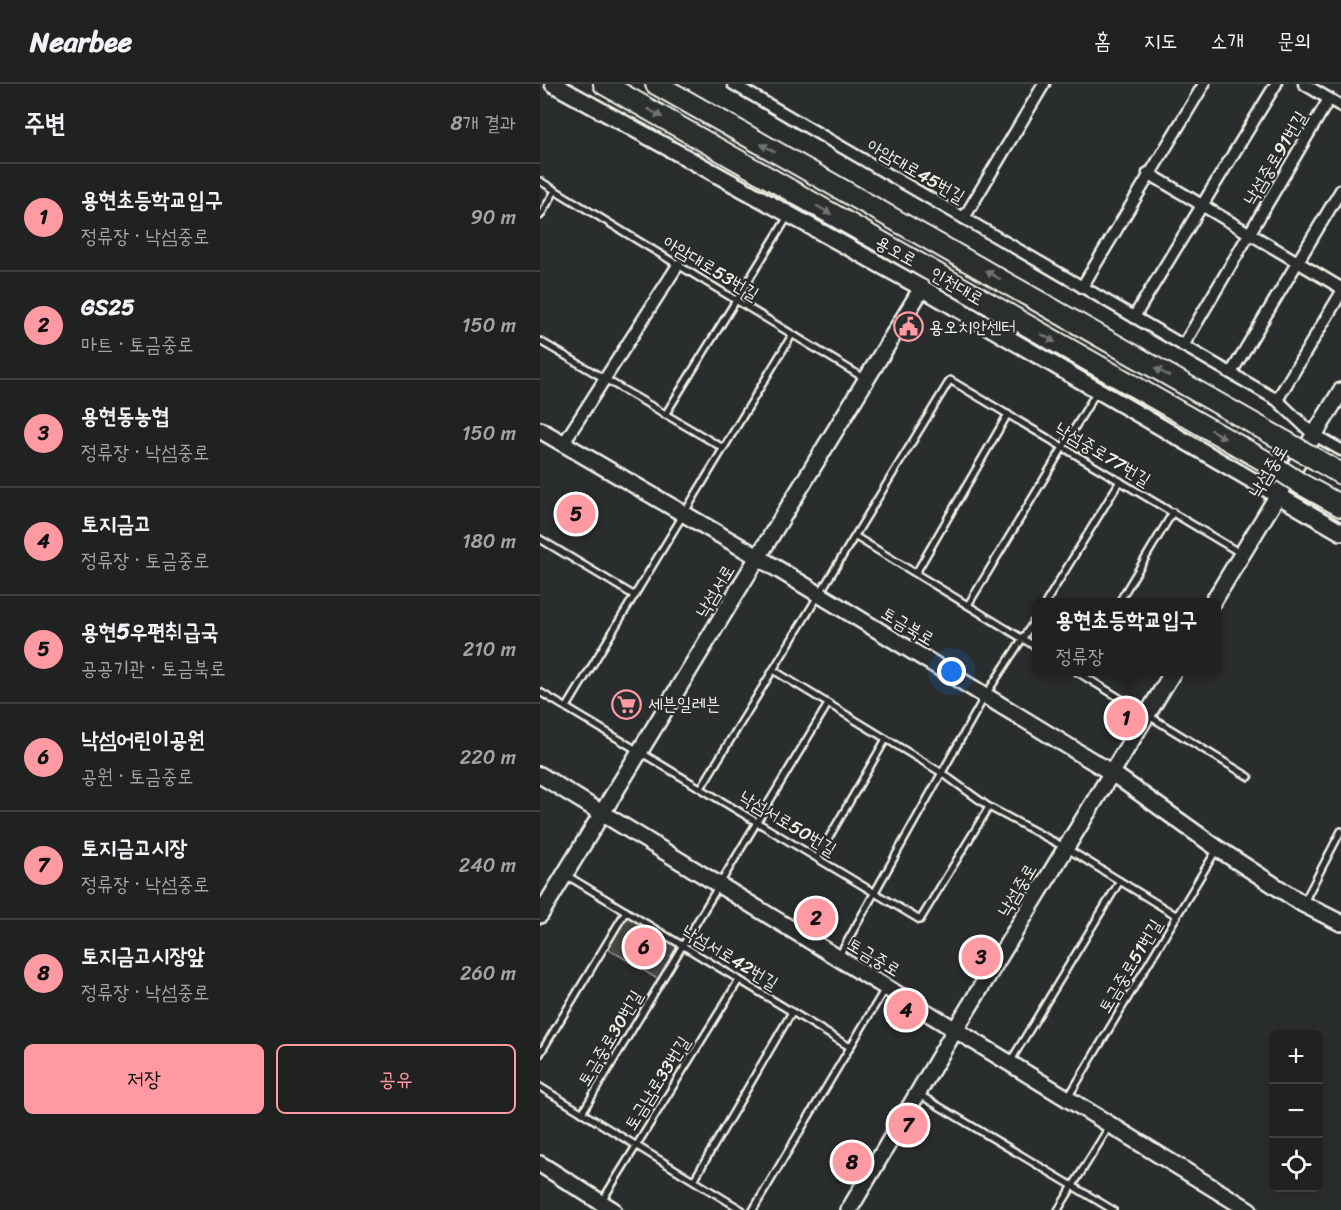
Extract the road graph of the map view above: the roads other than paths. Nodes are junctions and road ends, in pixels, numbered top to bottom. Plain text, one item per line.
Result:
1 (553, 84) edge
2 (604, 84) edge
3 (656, 84) edge
4 (733, 84) edge
5 (1044, 84) edge
6 (1204, 84) edge
7 (1276, 84) edge
8 (1304, 84) edge
9 (1329, 99) junction
10 (1341, 106) edge
11 (1148, 174) junction
12 (540, 181) edge
13 (1341, 190) edge
14 (555, 191) junction
15 (1202, 206) junction
16 (789, 214) junction
17 (540, 216) edge
18 (964, 219) junction
19 (1249, 234) junction
20 (1297, 262) junction
21 (678, 265) junction
22 (1082, 287) junction
23 (922, 288) junction
24 (1341, 288) edge
25 (1341, 293) edge
26 (735, 300) junction
27 (1134, 317) junction
28 (792, 335) junction
29 (540, 340) edge
30 (1183, 346) junction
31 (1231, 373) junction
32 (605, 379) junction
33 (867, 380) junction
34 (1098, 390) junction
35 (1341, 391) edge
36 (1277, 400) junction
37 (1008, 414) junction
38 (665, 415) junction
39 (540, 430) edge
40 (1313, 434) junction
41 (563, 444) junction
42 (1063, 447) junction
43 (723, 448) junction
44 (1341, 450) edge
45 (1341, 474) edge
46 (1120, 481) junction
47 (1277, 494) junction
48 (1341, 506) edge
49 (1173, 512) junction
50 (683, 514) junction
51 (1341, 532) edge
52 (856, 537) junction
53 (540, 539) edge
54 (1241, 553) junction
55 (758, 557) junction
56 (916, 573) junction
57 (819, 594) junction
58 (635, 596) junction
59 (1049, 598) edge
60 (1122, 598) edge
61 (1216, 598) edge
62 (968, 605) junction
63 (1032, 624) edge
64 (1023, 639) junction
65 (1032, 645) edge
66 (773, 670) junction
67 (1084, 676) edge
68 (1171, 676) edge
69 (540, 692) edge
70 (986, 696) junction
71 (828, 704) junction
72 (567, 707) junction
73 (1148, 715) junction
74 (886, 739) junction
75 (640, 751) junction
76 (942, 773) junction
77 (1112, 773) junction
78 (540, 775) edge
79 (1249, 777) dead end
80 (701, 788) junction
81 (989, 807) junction
82 (601, 813) junction
83 (758, 822) junction
84 (1341, 831) edge
85 (1066, 848) junction
86 (1217, 848) junction
87 (817, 858) junction
88 (564, 874) junction
89 (1120, 881) junction
90 (719, 885) junction
91 (875, 893) junction
92 (1303, 904) junction
93 (626, 911) junction
94 (540, 915) edge
95 (1178, 916) junction
96 (1341, 923) edge
97 (683, 946) junction
98 (838, 958) junction
99 (740, 980) junction
100 (886, 987) junction
101 (792, 1012) junction
102 (955, 1030) junction
103 (850, 1047) junction
104 (540, 1054) edge
105 (1009, 1063) junction
106 (540, 1087) edge
107 (918, 1094) junction
108 (1068, 1099) junction
109 (582, 1113) junction
110 (1110, 1125) junction
111 (635, 1146) junction
112 (540, 1164) edge
113 (694, 1180) junction
114 (1073, 1186) junction
115 (607, 1206) edge
116 (742, 1210) edge
117 (753, 1210) edge
118 (849, 1210) edge
119 (1058, 1210) edge
120 (1113, 1210) edge
121 (1249, 1210) edge

1 - 16 street, 용오로
2 -> 48 highway, 인천대로, bridge
45 -> 3 highway, 인천대로, bridge
4 - 18 street, 아암대로45번길
5 - 18 street
6 - 11 street
7 - 15 street, 낙섬중로91번길
8 - 9 street
9 - 10 street
9 - 19 street, 낙섬중로91번길
11 - 15 street, 낙섬중로91번길
11 - 22 street
12 - 14 lane, 아암대로53번길
13 - 20 street
14 - 17 lane
14 - 21 lane, 아암대로53번길
15 - 19 street, 낙섬중로91번길
15 - 27 street
16 - 23 street, 용오로
16 - 26 lane
18 - 22 street, 아암대로45번길
19 - 20 street, 낙섬중로91번길
19 - 30 street
20 - 24 street, 낙섬중로91번길
20 - 31 street
21 - 26 lane, 아암대로53번길
21 - 32 street
22 - 27 street, 아암대로45번길
23 - 33 street, 낙섬서로
23 - 34 street, 용오로
25 - 36 street
26 - 28 lane, 아암대로53번길
26 - 38 lane
27 - 30 street, 아암대로45번길
28 - 33 lane, 아암대로53번길
28 - 43 lane
29 - 32 lane
30 - 31 street, 아암대로45번길
31 - 36 street, 아암대로45번길
32 - 38 lane
32 - 41 street
33 - 55 street, 낙섬서로
34 - 42 lane
34 - 47 street, 용오로
35 - 40 street, 낙섬중로
36 - 40 street, 아암대로45번길
37 - 42 lane, 낙섬중로77번길
37 - 52 lane, 낙섬중로77번길
37 - 56 lane
38 - 43 lane
39 - 41 street, 토금북로
40 - 44 street, 아암대로45번길
40 - 47 street, 낙섬중로
41 - 50 street, 토금북로
42 - 46 lane, 낙섬중로77번길
42 - 62 lane
43 - 50 lane
46 - 49 lane, 낙섬중로77번길
46 - 59 lane
47 - 51 street, 용오로
47 - 54 street, 낙섬중로
49 - 54 lane, 낙섬중로77번길
49 - 60 lane
50 - 55 street, 토금북로
50 - 58 lane
52 - 56 lane
52 - 57 lane
53 - 58 lane
54 - 61 street, 낙섬중로
55 - 57 street, 토금북로
55 - 75 street, 낙섬서로
56 - 62 lane
57 - 66 lane
57 - 70 street, 토금북로
58 - 72 lane
62 - 64 lane
63 - 64 lane
64 - 65 lane
64 - 70 lane
66 - 71 lane
66 - 80 lane
67 - 73 lane
68 - 73 street, 낙섬중로
69 - 72 lane, 낙섬서로50번길
70 - 76 lane
70 - 77 street, 토금북로
71 - 74 lane
71 - 83 lane, 토금중로30번길
72 - 75 lane, 낙섬서로50번길
73 - 77 street, 낙섬중로
73 - 79 lane
74 - 76 lane
74 - 87 lane
75 - 80 lane, 낙섬서로50번길
75 - 82 street, 낙섬서로
76 - 81 lane
76 - 91 lane
77 - 85 street, 낙섬중로
77 - 86 street, 토금북로
78 - 82 street, 토금중로
80 - 83 lane, 낙섬서로50번길
81 - 85 lane
81 - 91 lane, 낙섬서로50번길
82 - 88 street, 낙섬서로
82 - 90 street, 토금중로
83 - 87 lane, 낙섬서로50번길
83 - 90 lane, 토금중로30번길
84 - 92 lane
85 - 89 lane
85 - 102 street, 낙섬중로
86 - 92 street, 토금북로
86 - 95 lane, 토금중로51번길
87 - 91 lane, 낙섬서로50번길
88 - 93 lane, 낙섬서로42번길
88 - 94 street, 낙섬서로
89 - 95 lane
89 - 105 lane
90 - 97 lane, 토금중로30번길
90 - 98 street, 토금중로
91 - 98 lane
92 - 96 street, 토금북로
93 - 97 lane, 낙섬서로42번길
93 - 104 lane
95 - 108 lane, 토금중로51번길
97 - 99 lane, 낙섬서로42번길
97 - 109 lane, 토금중로30번길
98 - 100 street, 토금중로
99 - 101 lane, 낙섬서로42번길
99 - 111 lane, 토금남로33번길
100 - 102 street, 토금중로
100 - 103 lane
101 - 103 lane, 낙섬서로42번길
101 - 113 lane
102 - 105 street, 토금중로
102 - 107 street, 낙섬중로
103 - 117 lane
105 - 108 street, 토금중로
106 - 109 lane
107 - 114 lane
107 - 118 street, 낙섬중로
108 - 110 street, 토금중로
109 - 111 lane
110 - 114 lane
110 - 121 street, 토금중로
111 - 113 lane
111 - 115 lane, 토금남로33번길
112 - 115 street
113 - 116 lane
114 - 119 lane
114 - 120 lane

